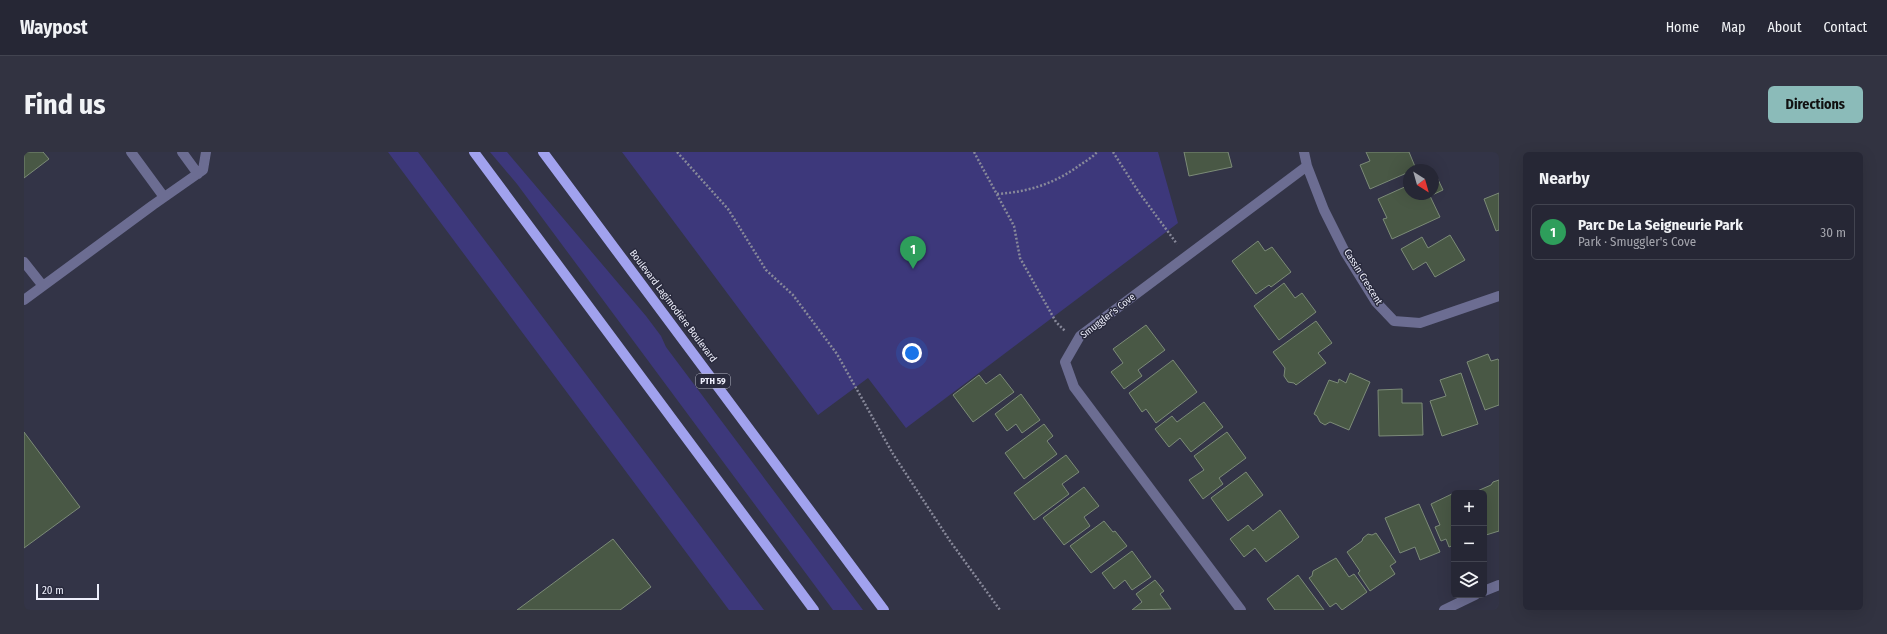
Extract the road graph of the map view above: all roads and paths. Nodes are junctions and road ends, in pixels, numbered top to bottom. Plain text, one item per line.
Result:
1 (131, 152) edge
2 (182, 152) edge
3 (206, 152) edge
4 (474, 152) edge
5 (543, 152) edge
6 (677, 152) edge
7 (974, 152) edge
8 (1097, 152) edge
9 (1113, 152) edge
10 (1304, 152) edge
11 (1307, 166) junction
12 (198, 174) junction
13 (996, 194) junction
14 (164, 197) junction
15 (1186, 257) junction
16 (24, 262) edge
17 (43, 286) junction
18 (1499, 296) edge
19 (24, 300) edge
20 (1077, 342) junction
21 (1499, 585) edge
22 (1487, 590) edge
23 (1469, 598) edge
24 (814, 610) edge
25 (884, 610) edge
26 (1000, 610) edge
27 (1241, 610) edge
28 (1444, 610) edge

1 - 14 street
2 - 12 street
3 - 12 street
4 - 24 main road
5 - 25 main road, Boulevard Lagimodière Boulevard / PTH 59
6 - 26 path
7 - 13 path
8 - 13 path
9 - 15 path
10 - 11 street, Cassin Crescent
11 - 15 street, Smuggler's Cove
11 - 18 street, Cassin Crescent
12 - 14 street
13 - 20 path
14 - 17 street
15 - 20 street, Smuggler's Cove
16 - 17 street
17 - 19 street
20 - 27 street, Smuggler's Cove
21 - 22 street
23 - 28 street

